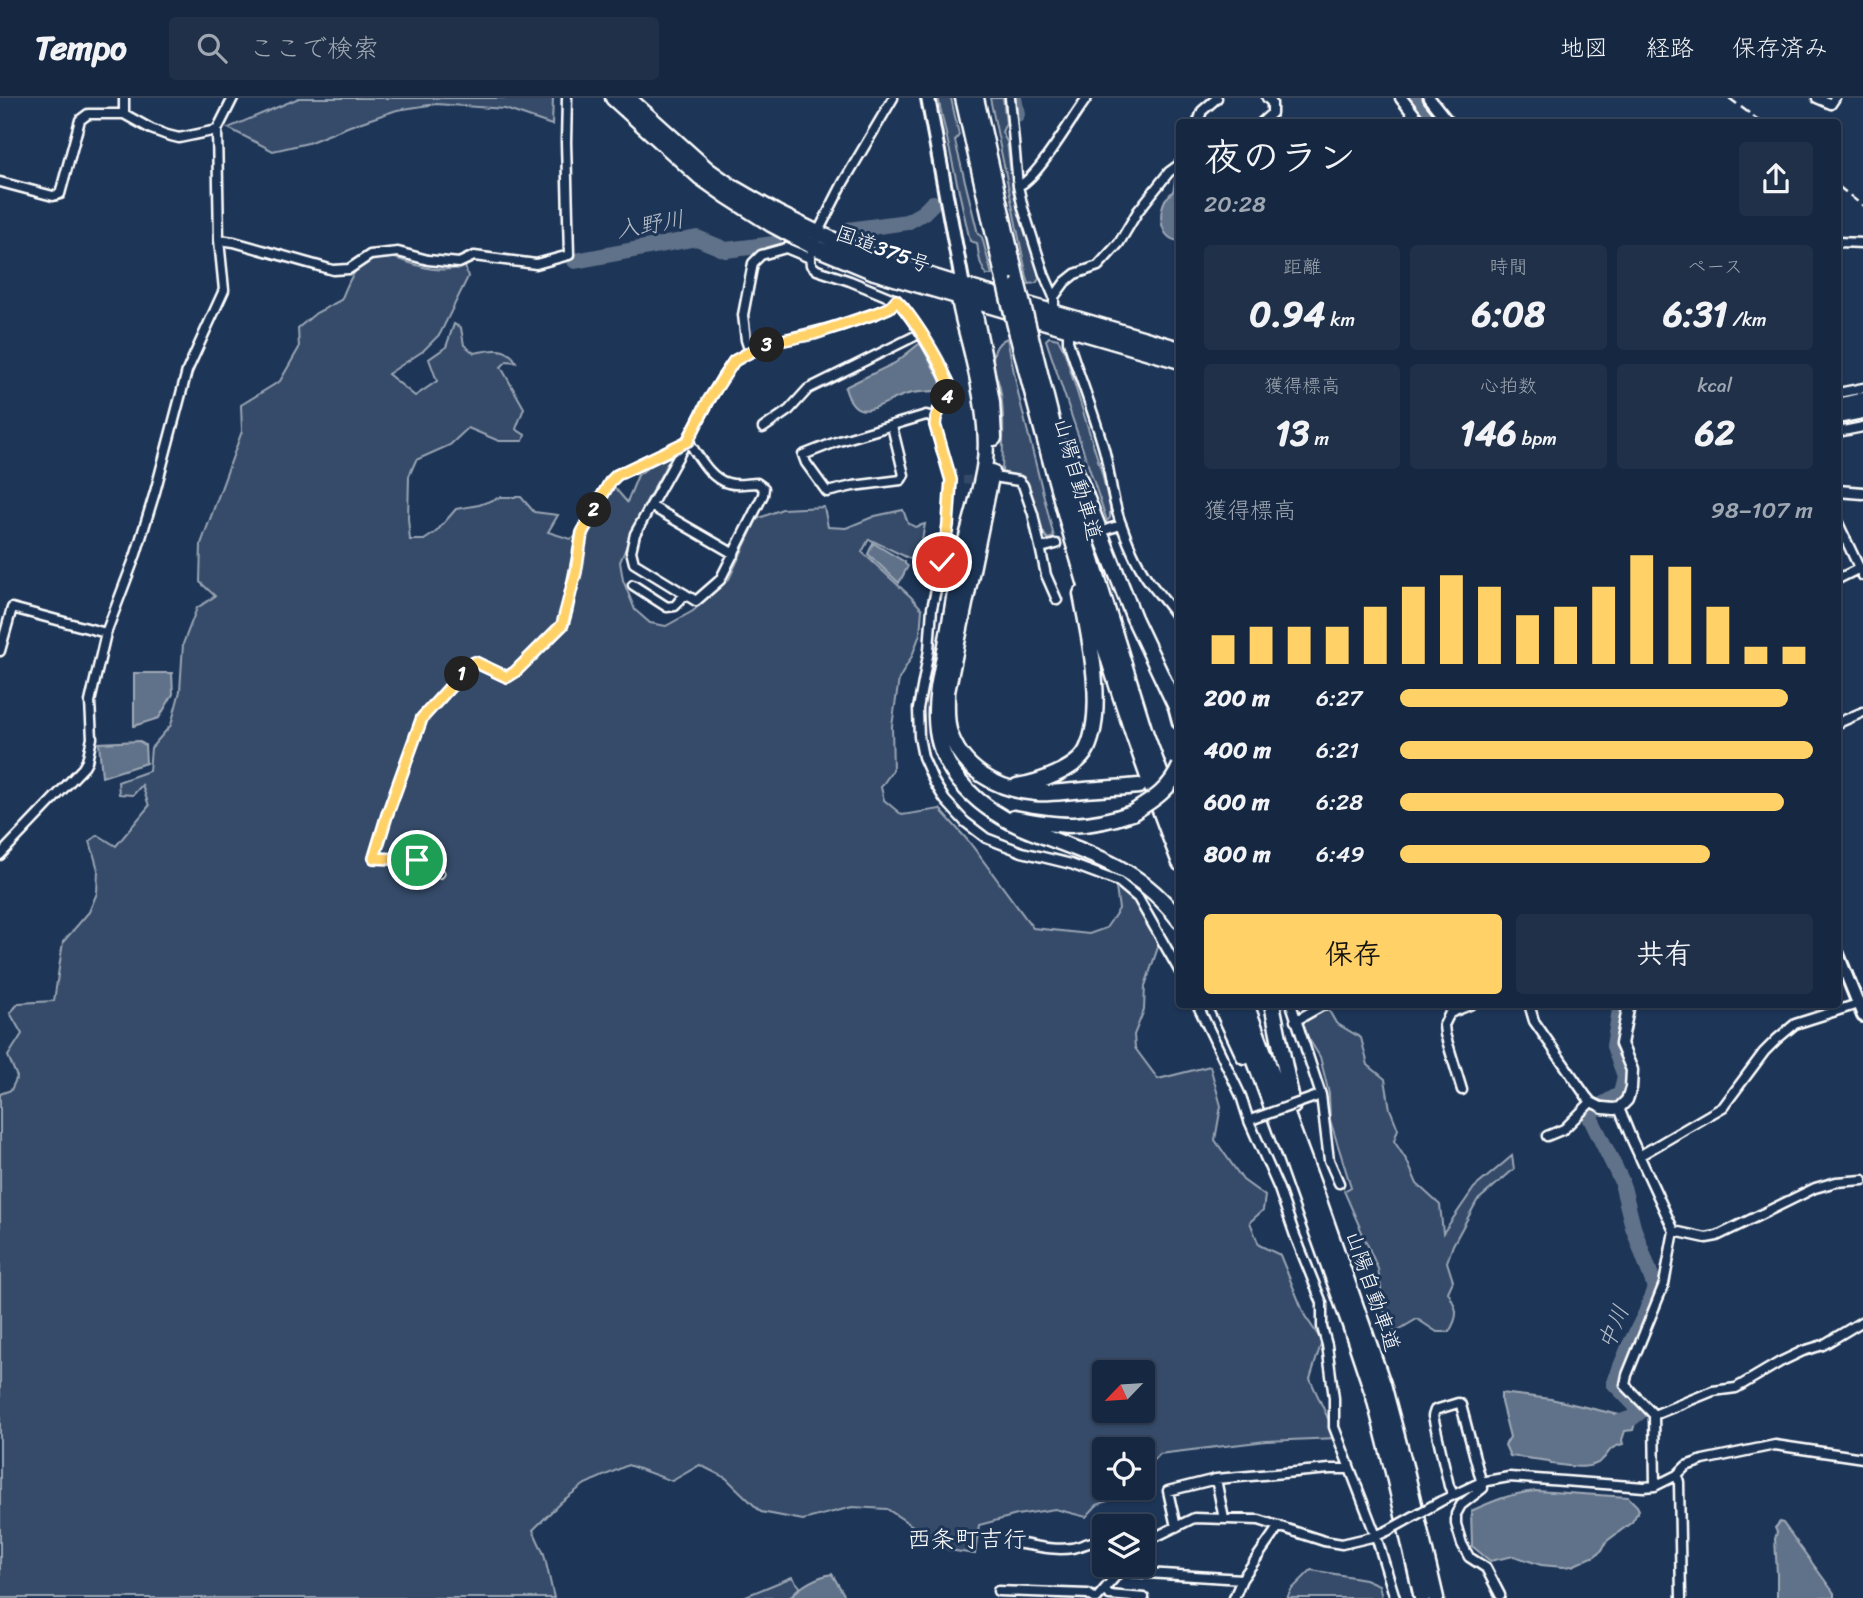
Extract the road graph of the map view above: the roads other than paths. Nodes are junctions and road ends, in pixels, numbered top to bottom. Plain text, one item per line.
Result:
1 (124, 98) edge
2 (233, 98) edge
3 (567, 98) edge
4 (613, 98) edge
5 (628, 98) edge
6 (893, 98) edge
7 (928, 98) edge
8 (962, 98) edge
9 (976, 98) edge
10 (1010, 98) edge
11 (1087, 98) edge
12 (1217, 98) edge
13 (1267, 98) edge
14 (1401, 98) edge
15 (1429, 98) edge
16 (1816, 98) edge
17 (1835, 98) edge
18 (124, 114) junction
19 (1199, 119) edge
20 (1265, 119) edge
21 (1418, 119) edge
22 (1446, 119) edge
23 (217, 130) junction
24 (1176, 167) edge
25 (0, 182) edge
26 (1018, 186) junction
27 (219, 240) junction
28 (1841, 242) edge
29 (1863, 243) edge
30 (814, 246) junction
31 (1011, 282) junction
32 (965, 295) junction
33 (896, 300) junction
34 (1054, 304) junction
35 (1068, 329) junction
36 (921, 333) junction
37 (1024, 334) junction
38 (1176, 348) edge
39 (750, 352) junction
40 (1176, 360) edge
41 (1863, 388) edge
42 (1841, 392) edge
43 (1863, 400) edge
44 (1841, 405) edge
45 (1863, 411) edge
46 (1841, 415) edge
47 (935, 418) junction
48 (892, 426) junction
49 (1863, 427) edge
50 (763, 428) dead end
51 (1841, 431) edge
52 (688, 441) junction
53 (1000, 478) dead end
54 (951, 480) junction
55 (962, 480) tunnel mouth
56 (1841, 491) edge
57 (1863, 493) edge
58 (651, 506) junction
59 (1068, 524) junction
60 (1121, 525) junction
61 (1108, 529) dead end
62 (1841, 529) edge
63 (1056, 544) dead end
64 (1041, 548) junction
65 (734, 554) junction
66 (1862, 572) edge
67 (1841, 578) edge
68 (633, 585) dead end
69 (685, 594) junction
70 (1057, 600) dead end
71 (1176, 604) edge
72 (1171, 607) junction
73 (1176, 615) edge
74 (106, 633) junction
75 (0, 651) edge
76 (1176, 710) edge
77 (1863, 712) edge
78 (1841, 722) edge
79 (1176, 775) edge
80 (1139, 786) dead end
81 (1006, 787) junction
82 (989, 810) junction
83 (1176, 815) edge
84 (1176, 852) edge
85 (0, 855) edge
86 (439, 873) dead end
87 (1176, 916) edge
88 (1841, 960) edge
89 (1176, 965) edge
90 (1861, 1003) edge
91 (1198, 1008) edge
92 (1222, 1008) edge
93 (1236, 1008) edge
94 (1247, 1008) edge
95 (1273, 1008) edge
96 (1291, 1008) edge
97 (1318, 1008) edge
98 (1462, 1008) edge
99 (1530, 1008) edge
100 (1628, 1008) edge
101 (1863, 1016) edge
102 (1295, 1021) junction
103 (1462, 1090) dead end
104 (1318, 1096) junction
105 (1596, 1105) junction
106 (1619, 1108) junction
107 (1251, 1120) junction
108 (1548, 1136) dead end
109 (1639, 1156) junction
110 (1299, 1162) junction
111 (1863, 1180) edge
112 (1339, 1183) dead end
113 (1674, 1231) junction
114 (1863, 1321) edge
115 (1654, 1415) junction
116 (1863, 1458) edge
117 (1350, 1469) junction
118 (1677, 1475) junction
119 (1216, 1479) junction
120 (1481, 1482) junction
121 (1655, 1486) junction
122 (1453, 1494) junction
123 (1224, 1519) junction
124 (1279, 1526) junction
125 (1176, 1527) junction
126 (1376, 1535) junction
127 (1155, 1537) edge
128 (1092, 1541) edge
129 (1021, 1544) dead end
130 (1155, 1574) edge
131 (1115, 1577) edge
132 (1242, 1579) junction
133 (1104, 1590) junction
134 (998, 1591) dead end
135 (1500, 1595) dead end
136 (1096, 1598) edge
137 (1144, 1598) edge
138 (1234, 1598) edge
139 (1395, 1598) edge
140 (1422, 1598) edge
141 (1436, 1598) edge
142 (1681, 1598) edge

1 - 18 street
2 - 23 street
3 - 27 street
4 - 30 highway, 国道375号
5 - 30 highway, 国道375号
6 - 30 street
7 - 32 main road
8 - 31 highway, 山陽自動車道
9 - 31 highway, 山陽自動車道
10 - 26 street
11 - 26 street
12 - 19 street
13 - 20 street
14 - 21 street
15 - 22 street
16 - 17 street
18 - 23 street
18 - 25 street
23 - 27 street
24 - 34 street
26 - 34 street
27 - 74 street
28 - 29 street
30 - 32 highway, 国道375号
30 - 33 street
30 - 39 street
31 - 37 highway, 山陽自動車道, bridge
32 - 34 highway, 国道375号
32 - 35 highway, 国道375号
32 - 81 highway
32 - 82 highway
33 - 36 street
33 - 39 street
34 - 38 highway, 国道375号
35 - 40 highway, 国道375号
35 - 60 street
36 - 47 street
36 - 50 street
37 - 59 highway, 山陽自動車道
37 - 76 highway
37 - 83 highway, 山陽自動車道
39 - 52 street
41 - 42 street
43 - 44 highway
45 - 46 highway
47 - 48 street
47 - 54 street
48 - 48 street
49 - 51 street
52 - 58 street
52 - 65 street
52 - 86 street
53 - 64 street
54 - 55 street
54 - 89 street
56 - 57 street
58 - 65 street
58 - 69 street
59 - 81 highway
59 - 84 highway, 山陽自動車道
60 - 61 street
60 - 72 street
62 - 66 street
63 - 64 street
64 - 70 street
65 - 69 street
66 - 67 street
68 - 69 street
71 - 72 street
72 - 73 street
74 - 75 street
74 - 85 street
77 - 78 street
79 - 82 highway, bridge
80 - 81 highway
82 - 87 highway
88 - 90 main road
90 - 101 main road
90 - 109 street
91 - 107 street
92 - 110 highway
93 - 110 highway, 山陽自動車道
94 - 110 highway, 山陽自動車道
95 - 110 highway
96 - 102 street
97 - 102 street
98 - 103 street
99 - 105 street
100 - 106 street
102 - 104 street
104 - 107 street, bridge
104 - 112 street
105 - 106 street
105 - 108 street
106 - 109 street
107 - 117 street
109 - 113 street
110 - 140 highway, 山陽自動車道
110 - 141 highway, 山陽自動車道
111 - 113 street
113 - 115 street
114 - 115 street
115 - 121 street
116 - 118 street
117 - 119 street
117 - 126 street
118 - 121 street
118 - 142 street
119 - 123 street
119 - 125 street
120 - 121 street
120 - 122 street
120 - 122 street
120 - 135 street
122 - 126 street, bridge
123 - 124 street
123 - 125 street
124 - 126 street
124 - 132 street
125 - 127 street
126 - 139 street
128 - 129 street
130 - 132 street
131 - 133 street
132 - 138 street
133 - 136 street
133 - 137 street
134 - 136 street

